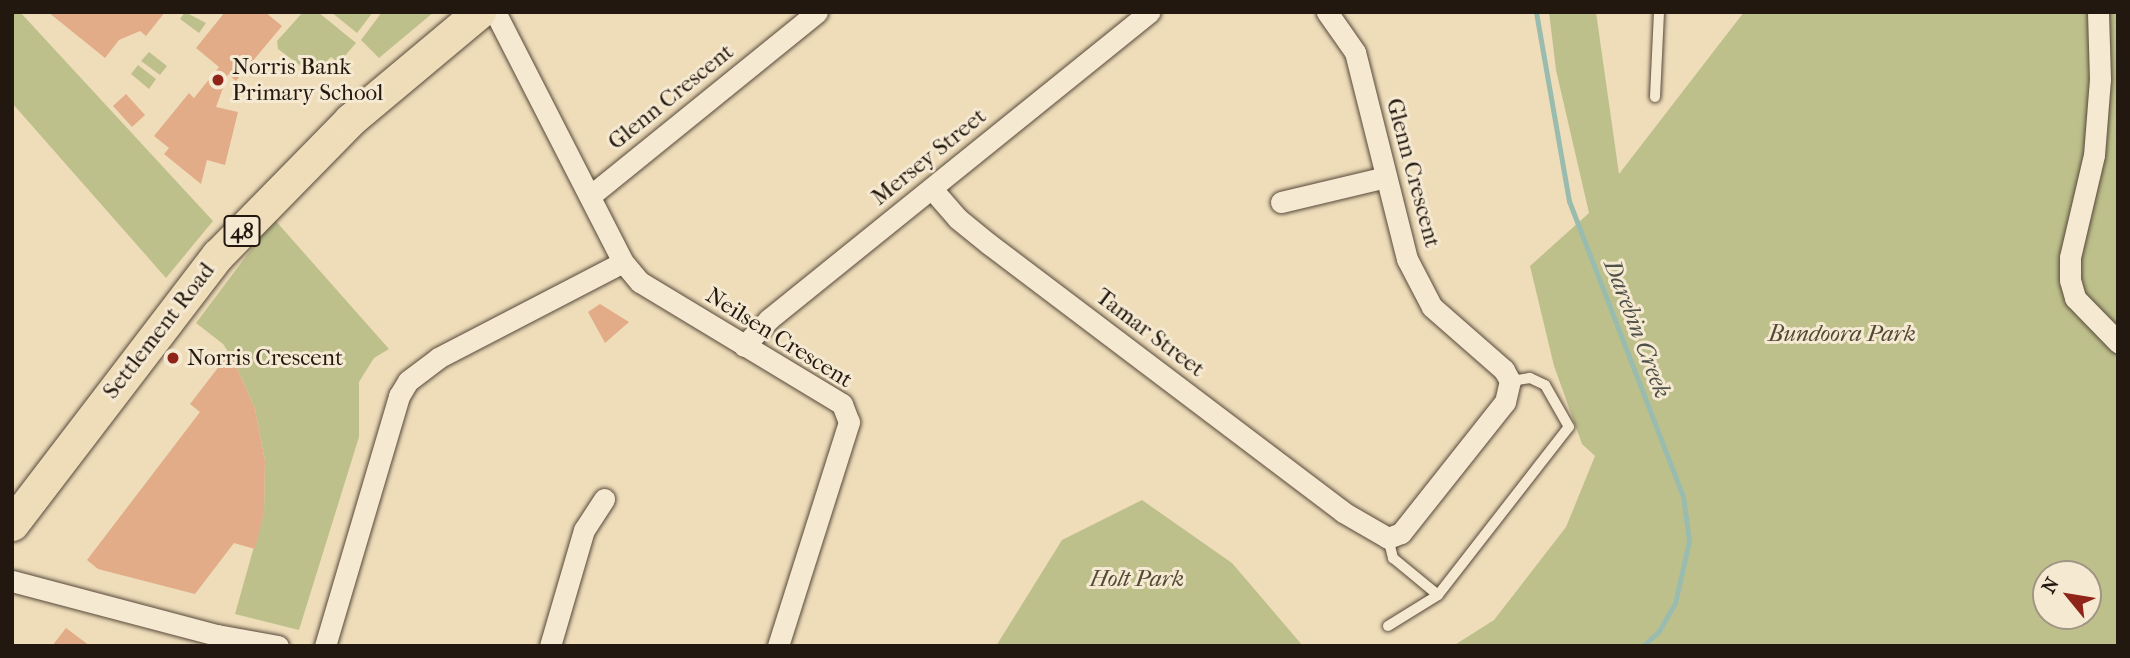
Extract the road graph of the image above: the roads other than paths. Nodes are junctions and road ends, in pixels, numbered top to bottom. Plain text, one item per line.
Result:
1 (479, 12) edge
2 (495, 12) edge
3 (817, 12) edge
4 (1150, 12) edge
5 (1327, 12) edge
6 (1658, 12) edge
7 (2098, 12) edge
8 (1654, 97) dead end
9 (1386, 177) junction
10 (932, 189) junction
11 (590, 196) junction
12 (1281, 202) dead end
13 (623, 262) junction
14 (2118, 342) edge
15 (744, 346) junction
16 (1510, 381) junction
17 (604, 499) dead end
18 (12, 523) edge
19 (1388, 538) junction
20 (12, 580) edge
21 (1438, 595) junction
22 (1388, 626) dead end
23 (278, 646) edge
24 (325, 646) edge
25 (550, 646) edge
26 (778, 646) edge

1 - 18 main road, Settlement Road / 48
2 - 11 street
3 - 11 street, Glenn Crescent
4 - 10 street, Mersey Street
5 - 9 street, Glenn Crescent
6 - 8 lane
7 - 14 street
9 - 12 street
9 - 16 street, Glenn Crescent
10 - 15 street, Mersey Street
10 - 19 street, Tamar Street
11 - 13 street
13 - 15 street, Neilsen Crescent
13 - 24 street
15 - 26 street, Neilsen Crescent
16 - 19 street
16 - 21 lane
17 - 25 street
19 - 21 lane
20 - 23 street
21 - 22 lane

